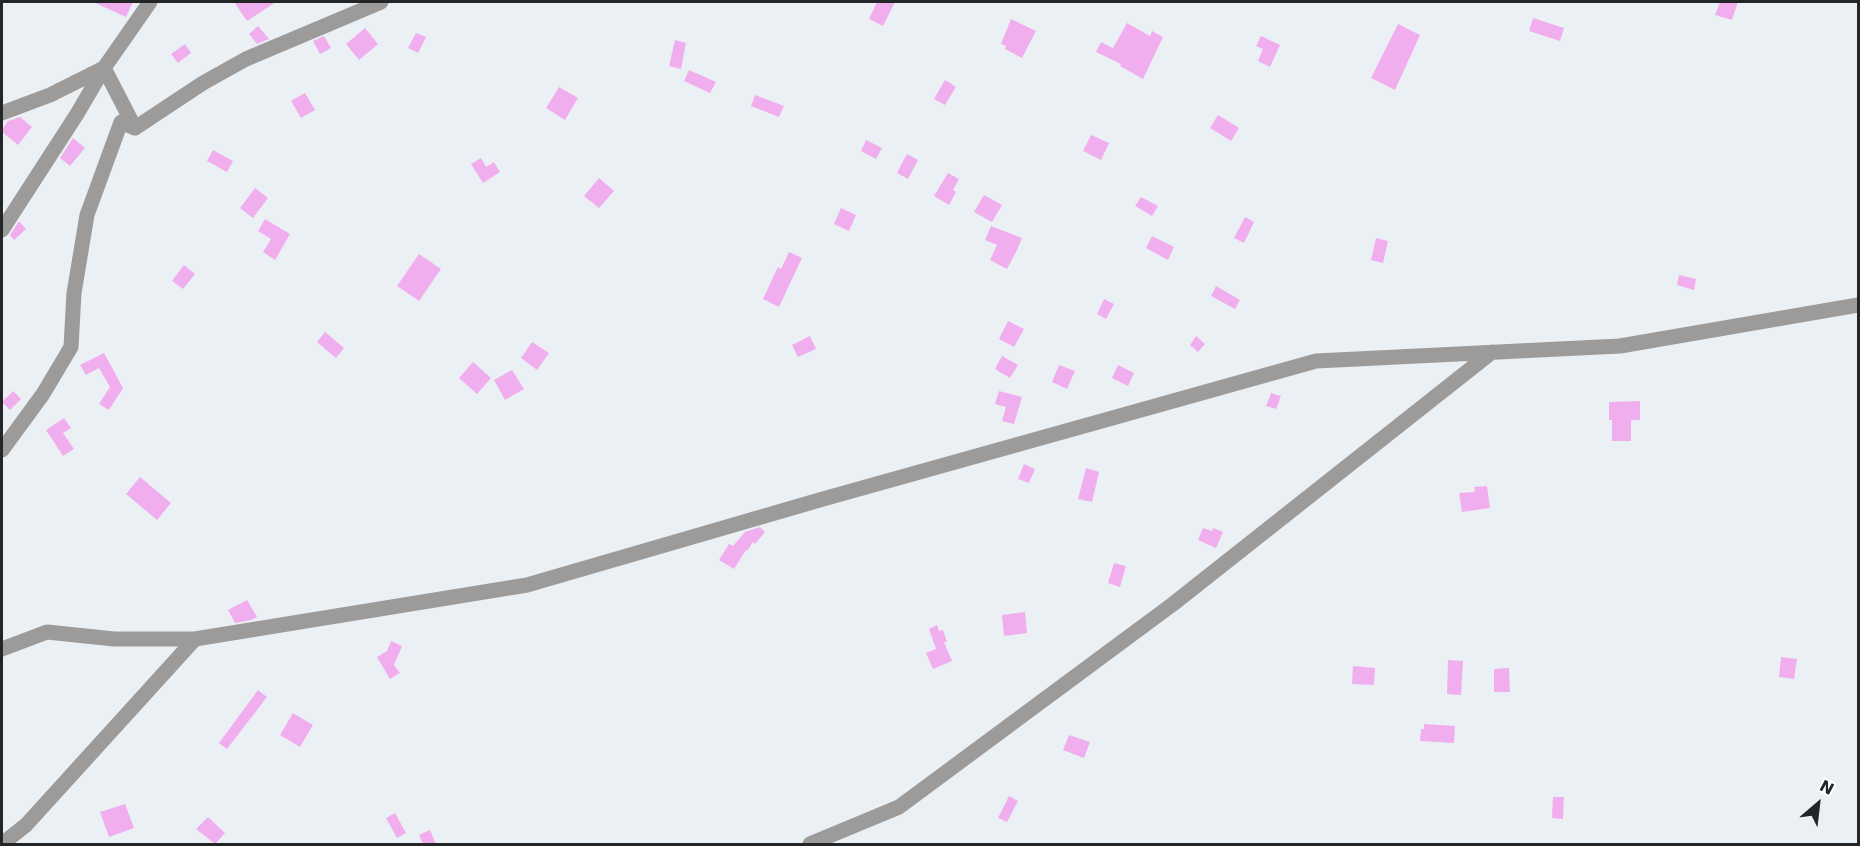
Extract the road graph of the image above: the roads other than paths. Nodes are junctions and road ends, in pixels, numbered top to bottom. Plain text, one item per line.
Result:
1 (150, 2) edge
2 (381, 2) edge
3 (105, 68) junction
4 (2, 113) edge
5 (135, 128) junction
6 (2, 230) edge
7 (1858, 306) edge
8 (1492, 352) junction
9 (2, 450) edge
10 (195, 639) junction
11 (2, 649) edge
12 (2, 844) edge
13 (810, 844) edge

1 - 3 street
2 - 5 street
3 - 4 street
3 - 5 street
3 - 6 street
5 - 9 street
7 - 8 street
8 - 10 street
8 - 13 street
10 - 11 street
10 - 12 street

